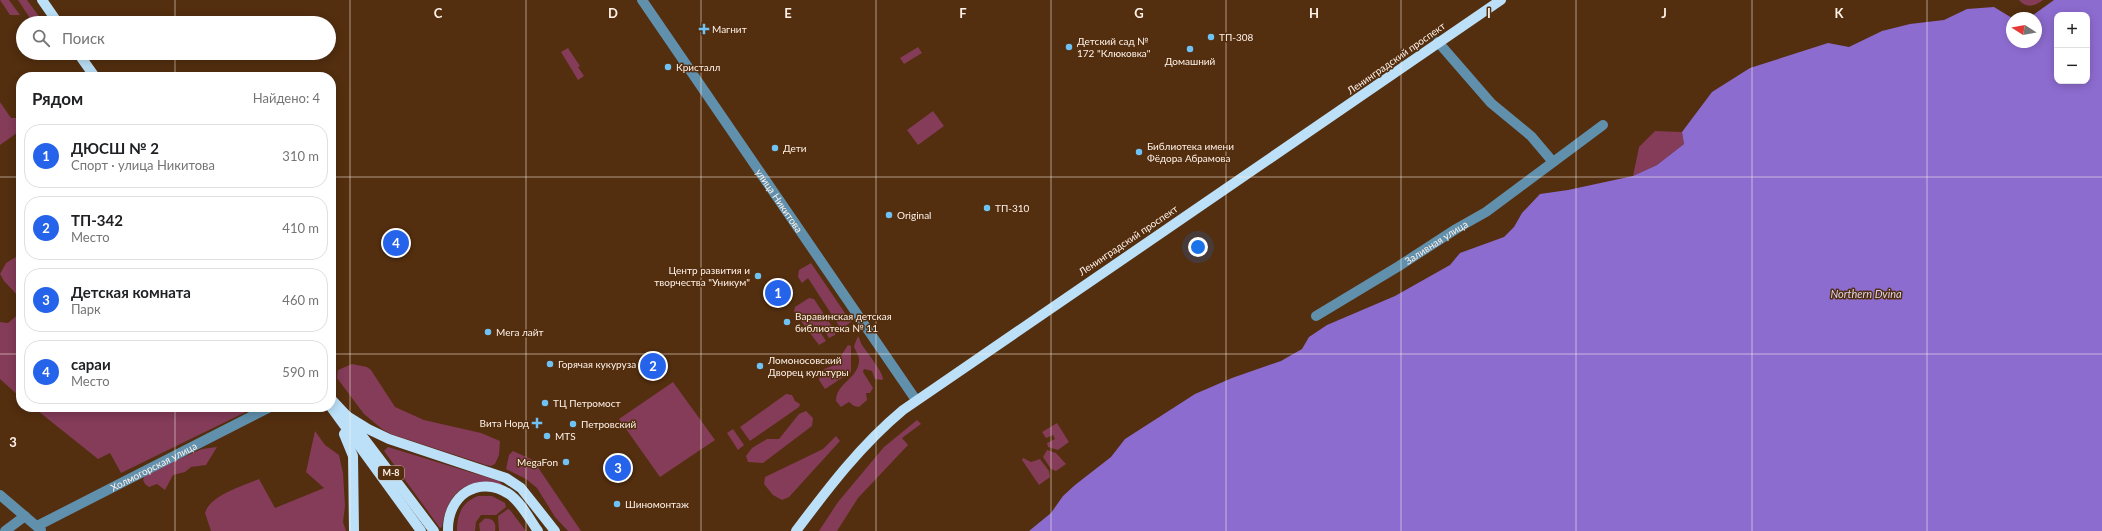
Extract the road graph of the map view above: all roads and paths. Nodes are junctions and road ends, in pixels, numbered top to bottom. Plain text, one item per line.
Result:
1 (42, 0) edge
2 (642, 0) edge
3 (1501, 0) edge
4 (53, 16) edge
5 (1438, 42) junction
6 (83, 60) edge
7 (91, 72) edge
8 (1603, 125) dead end
9 (1553, 162) junction
10 (1316, 316) dead end
11 (916, 400) junction
12 (336, 407) edge
13 (261, 412) edge
14 (336, 412) edge
15 (343, 418) junction
16 (0, 495) edge
17 (25, 516) junction
18 (40, 529) edge
19 (5, 531) edge
20 (354, 531) edge
21 (421, 531) edge
22 (434, 531) edge
23 (448, 531) edge
24 (538, 531) edge
25 (555, 531) edge
26 (796, 531) edge

1 - 4 main road
2 - 11 street, улица Никитова
3 - 5 main road, Ленинградский проспект
5 - 9 street
5 - 11 main road, Ленинградский проспект
6 - 7 main road
8 - 9 street, Заливная улица
9 - 10 street, Заливная улица
11 - 26 main road, Ленинградский проспект
12 - 15 main road, М-8
13 - 18 street, Холмогорская улица
14 - 15 main road, М-8
15 - 20 main road
15 - 21 main road, М-8
15 - 22 main road, М-8
15 - 25 main road
16 - 17 street
17 - 18 street
17 - 19 street
23 - 24 main road

